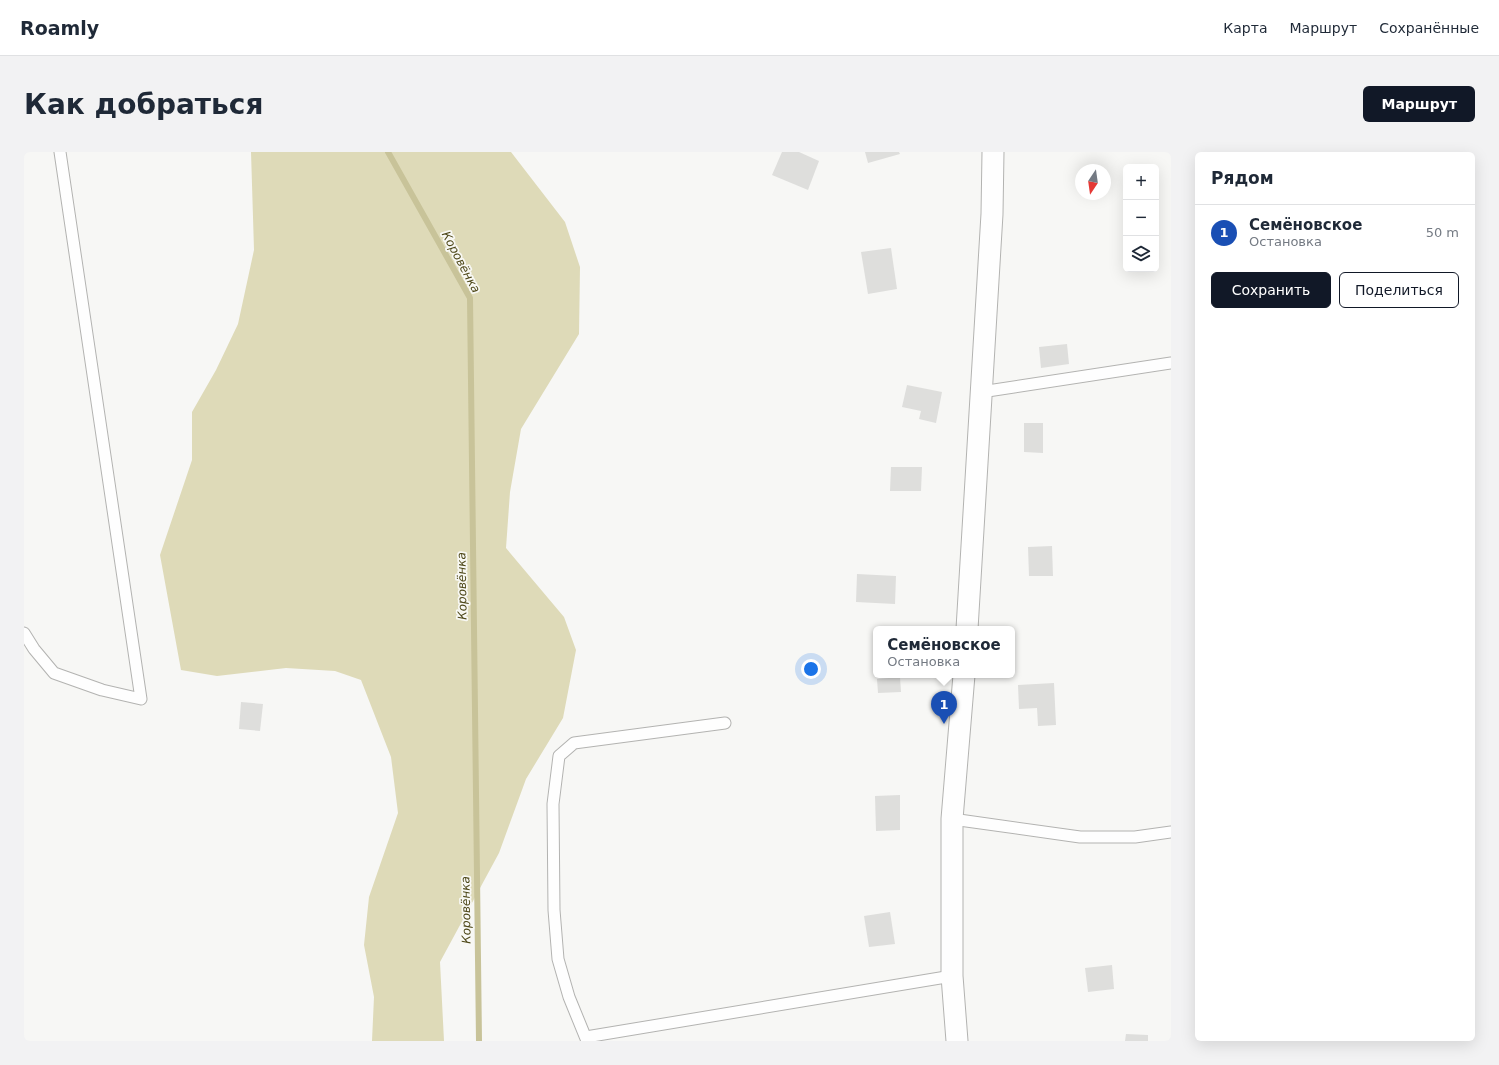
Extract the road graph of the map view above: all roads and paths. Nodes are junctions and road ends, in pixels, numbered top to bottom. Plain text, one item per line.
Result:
1 (60, 152) edge
2 (994, 152) edge
3 (1171, 363) edge
4 (981, 392) junction
5 (966, 626) edge
6 (24, 633) edge
7 (964, 678) edge
8 (725, 723) dead end
9 (952, 819) junction
10 (1171, 832) edge
11 (952, 976) junction
12 (587, 1039) edge
13 (957, 1041) edge

1 - 6 lane
2 - 4 street
3 - 4 lane
4 - 5 street
7 - 9 street
8 - 12 lane
9 - 10 lane
9 - 11 street
11 - 12 lane
11 - 13 street

